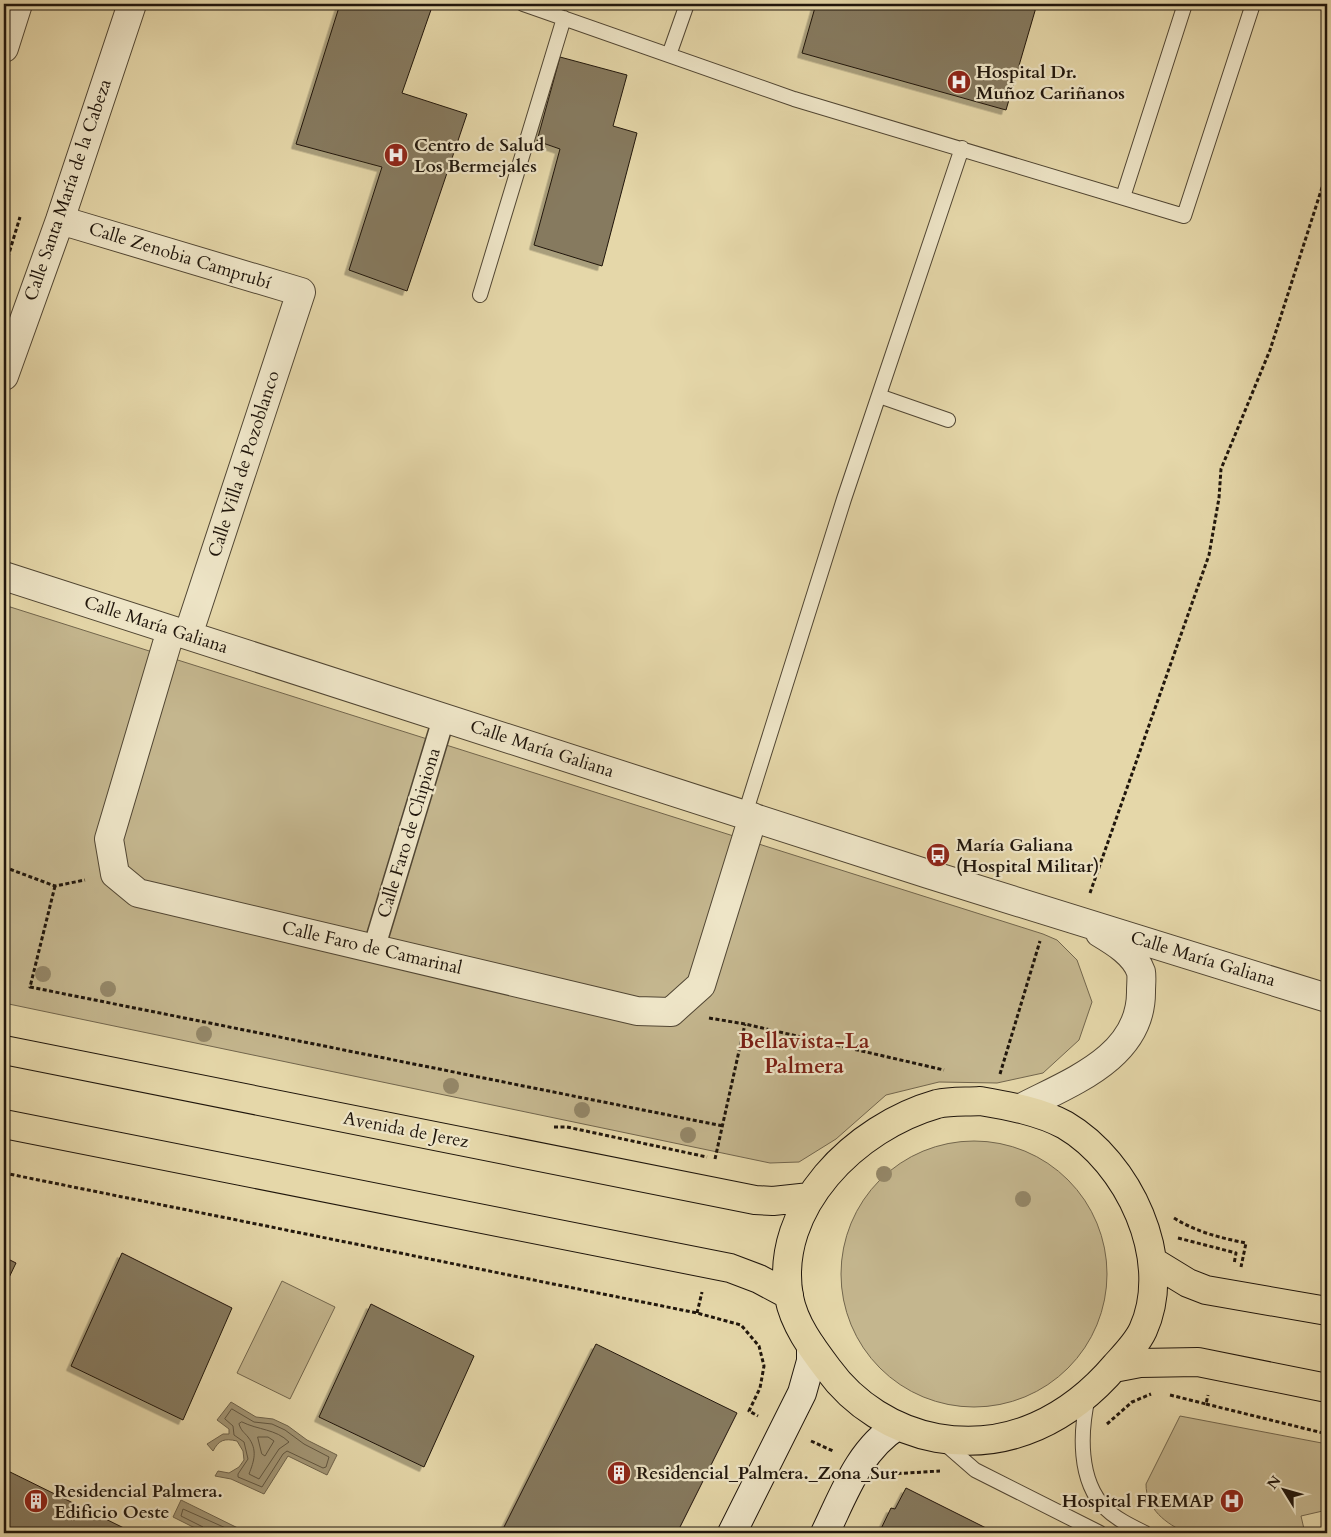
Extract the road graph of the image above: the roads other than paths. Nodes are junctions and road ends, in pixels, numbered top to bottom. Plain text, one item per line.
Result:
1 (18, 4) edge
2 (132, 4) edge
3 (523, 4) edge
4 (687, 4) edge
5 (1186, 4) edge
6 (1253, 4) edge
7 (564, 18) junction
8 (4, 48) edge
9 (669, 55) junction
10 (962, 148) junction
11 (1123, 197) junction
12 (60, 220) junction
13 (301, 292) joint
14 (480, 295) dead end
15 (4, 376) edge
16 (879, 396) junction
17 (948, 420) dead end
18 (4, 576) edge
19 (180, 632) junction
20 (444, 717) junction
21 (749, 815) junction
22 (1079, 921) junction
23 (374, 948) junction
24 (1327, 998) edge
25 (4, 1050) edge
26 (1021, 1108) junction
27 (4, 1124) edge
28 (810, 1197) junction
29 (1152, 1261) junction
30 (789, 1295) junction
31 (1327, 1311) edge
32 (811, 1346) junction
33 (1114, 1368) junction
34 (1327, 1388) edge
35 (1088, 1395) junction
36 (897, 1426) junction
37 (937, 1438) junction
38 (732, 1533) edge
39 (825, 1533) edge
40 (1099, 1533) edge
41 (1145, 1533) edge

1 - 8 street
2 - 12 street, Calle Santa María de la Cabeza
3 - 7 lane
4 - 9 lane
5 - 11 lane
6 - 11 lane
7 - 9 lane
7 - 14 lane
9 - 10 lane
10 - 11 lane
10 - 16 lane
12 - 13 street, Calle Zenobia Camprubí
12 - 15 street, Calle Santa María de la Cabeza
13 - 19 street, Calle Villa de Pozoblanco
16 - 17 lane
16 - 21 lane
18 - 19 street, Calle María Galiana
19 - 20 street, Calle María Galiana
19 - 23 street, Calle Faro de Camarinal
20 - 21 street, Calle María Galiana
20 - 23 street, Calle Faro de Chipiona
21 - 22 street, Calle María Galiana
21 - 23 street, Calle Faro de Camarinal
22 - 24 street, Calle María Galiana
22 - 26 street, Calle María Galiana
25 - 28 main road, Avenida de Jerez
26 - 28 main road
26 - 29 main road
27 - 30 main road
28 - 30 main road
29 - 31 main road
29 - 33 main road
30 - 32 main road
32 - 36 main road
32 - 38 street
33 - 34 main road
33 - 35 main road
35 - 37 main road
35 - 41 lane
36 - 37 main road
36 - 39 street
37 - 40 lane

